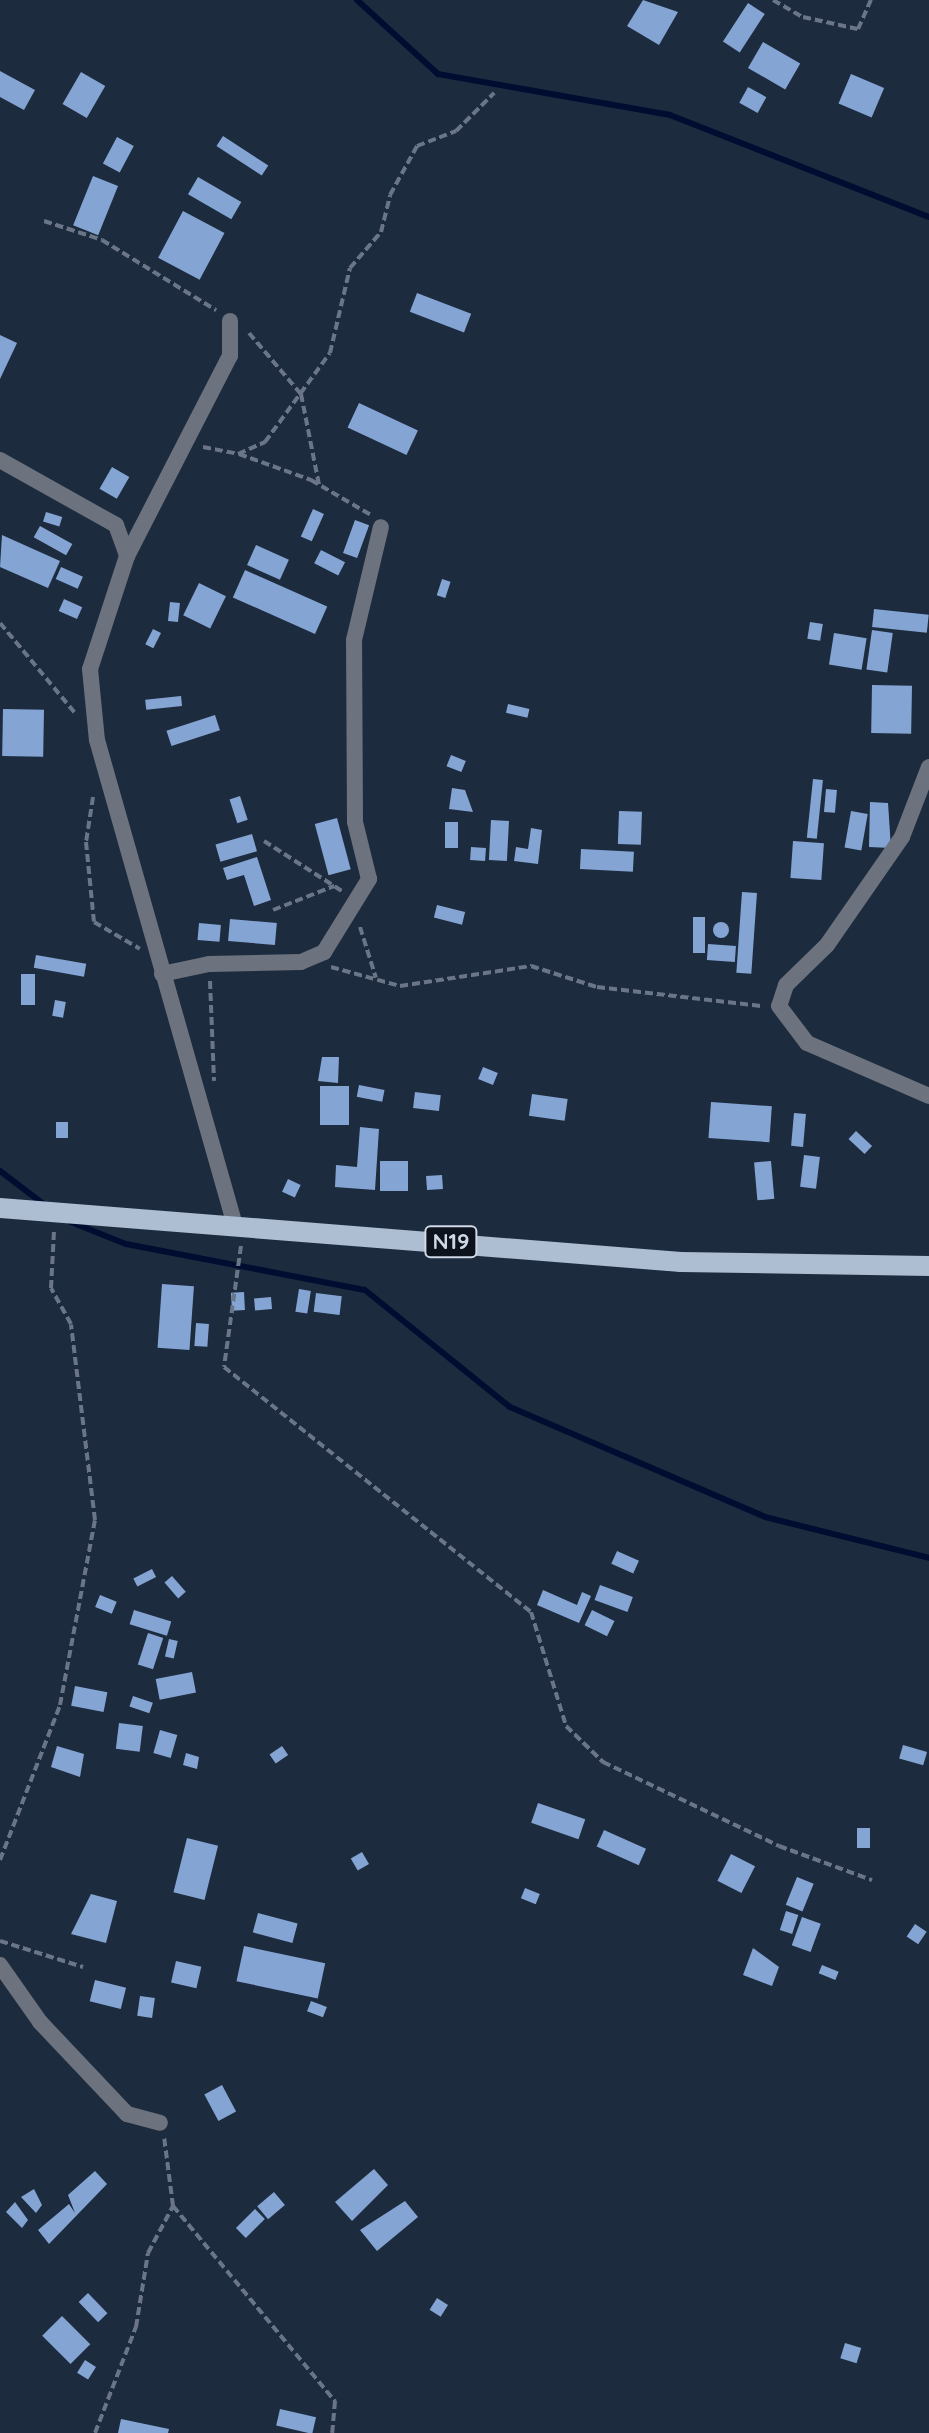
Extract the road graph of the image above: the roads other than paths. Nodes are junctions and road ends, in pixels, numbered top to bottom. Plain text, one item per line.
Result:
1 (230, 321) dead end
2 (0, 460) edge
3 (381, 527) road end
4 (127, 556) junction
5 (929, 767) edge
6 (162, 974) junction
7 (929, 1096) edge
8 (0, 1208) edge
9 (239, 1222) junction
10 (929, 1266) edge
11 (0, 1965) edge
12 (160, 2123) road end

1 - 4 street
2 - 4 street
3 - 6 street
4 - 6 street
5 - 7 street
6 - 9 street
8 - 9 main road, N19
9 - 10 main road, N19
11 - 12 street

